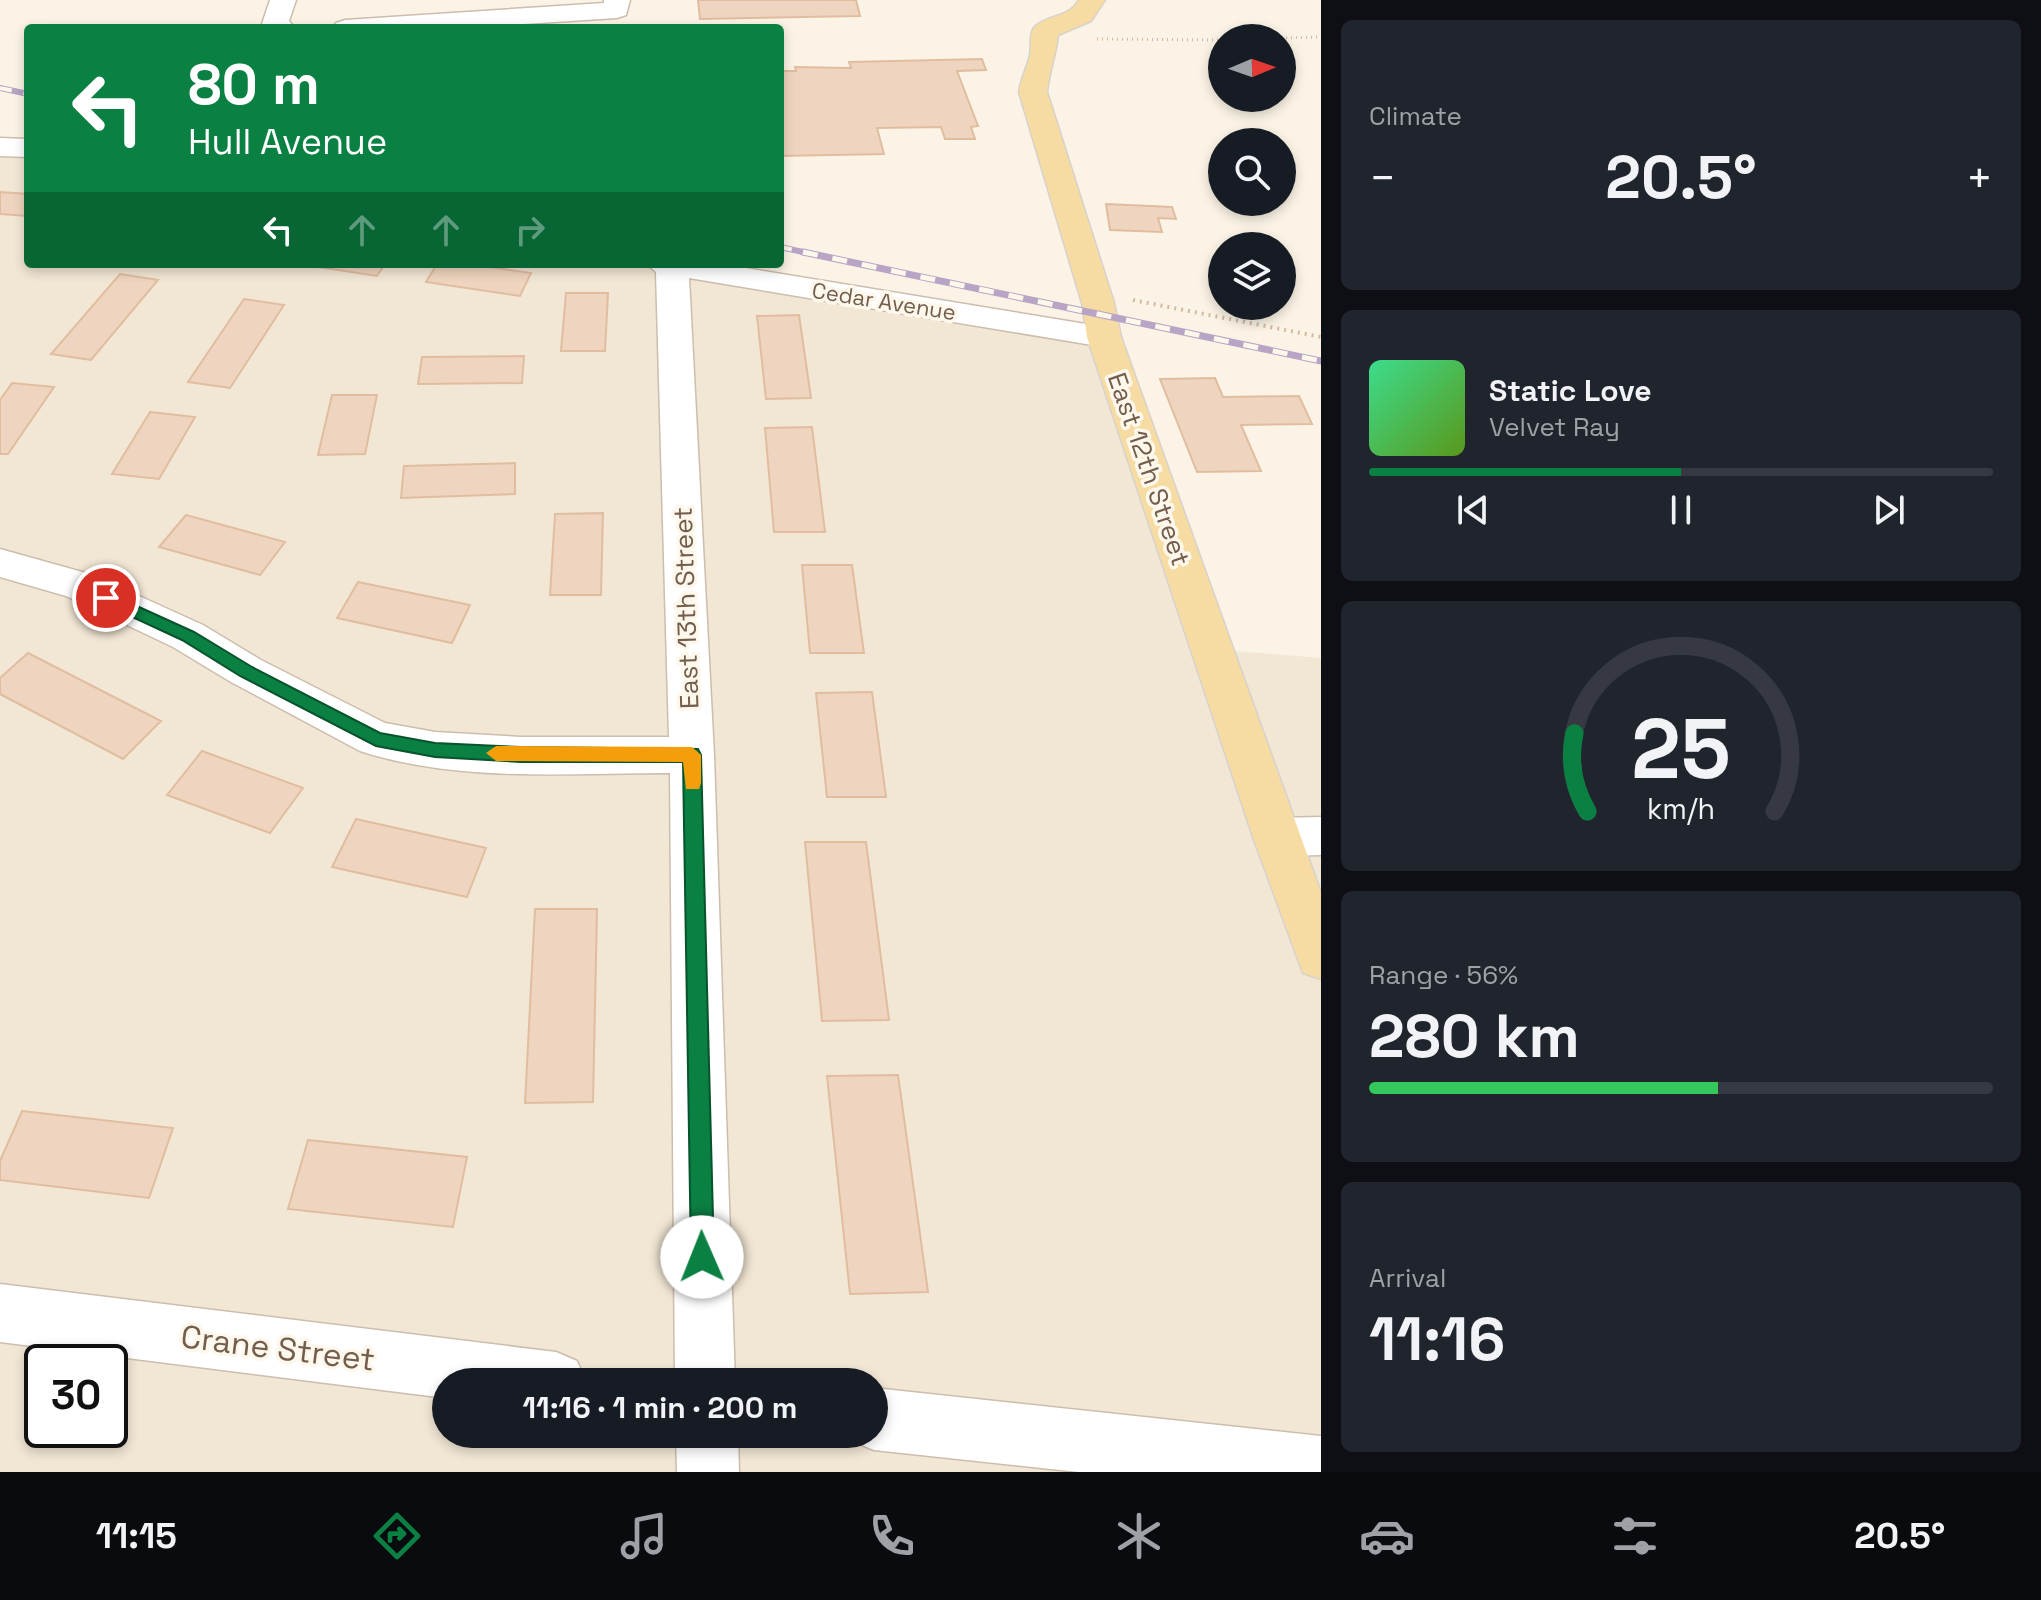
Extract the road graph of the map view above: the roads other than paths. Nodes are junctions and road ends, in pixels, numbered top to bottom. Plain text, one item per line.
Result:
1 (283, 0) edge
2 (617, 0) edge
3 (1092, 0) edge
4 (275, 24) edge
5 (405, 24) edge
6 (0, 147) edge
7 (24, 148) edge
8 (668, 268) edge
9 (686, 268) edge
10 (1104, 337) junction
11 (0, 563) edge
12 (692, 755) junction
13 (1321, 836) edge
14 (1276, 837) junction
15 (1321, 957) edge
16 (0, 1313) edge
17 (443, 1368) edge
18 (705, 1368) edge
19 (888, 1421) edge
20 (707, 1448) edge
21 (1321, 1467) edge
22 (708, 1472) edge

1 - 4 street
2 - 5 street
3 - 10 main road, East 12th Street
6 - 7 street
8 - 12 street, East 13th Street
9 - 10 street, Cedar Avenue
10 - 14 main road, East 12th Street
11 - 12 street
12 - 18 street, East 13th Street
13 - 14 street
14 - 15 main road, East 12th Street
16 - 17 street, Crane Street
19 - 21 street
20 - 22 street

